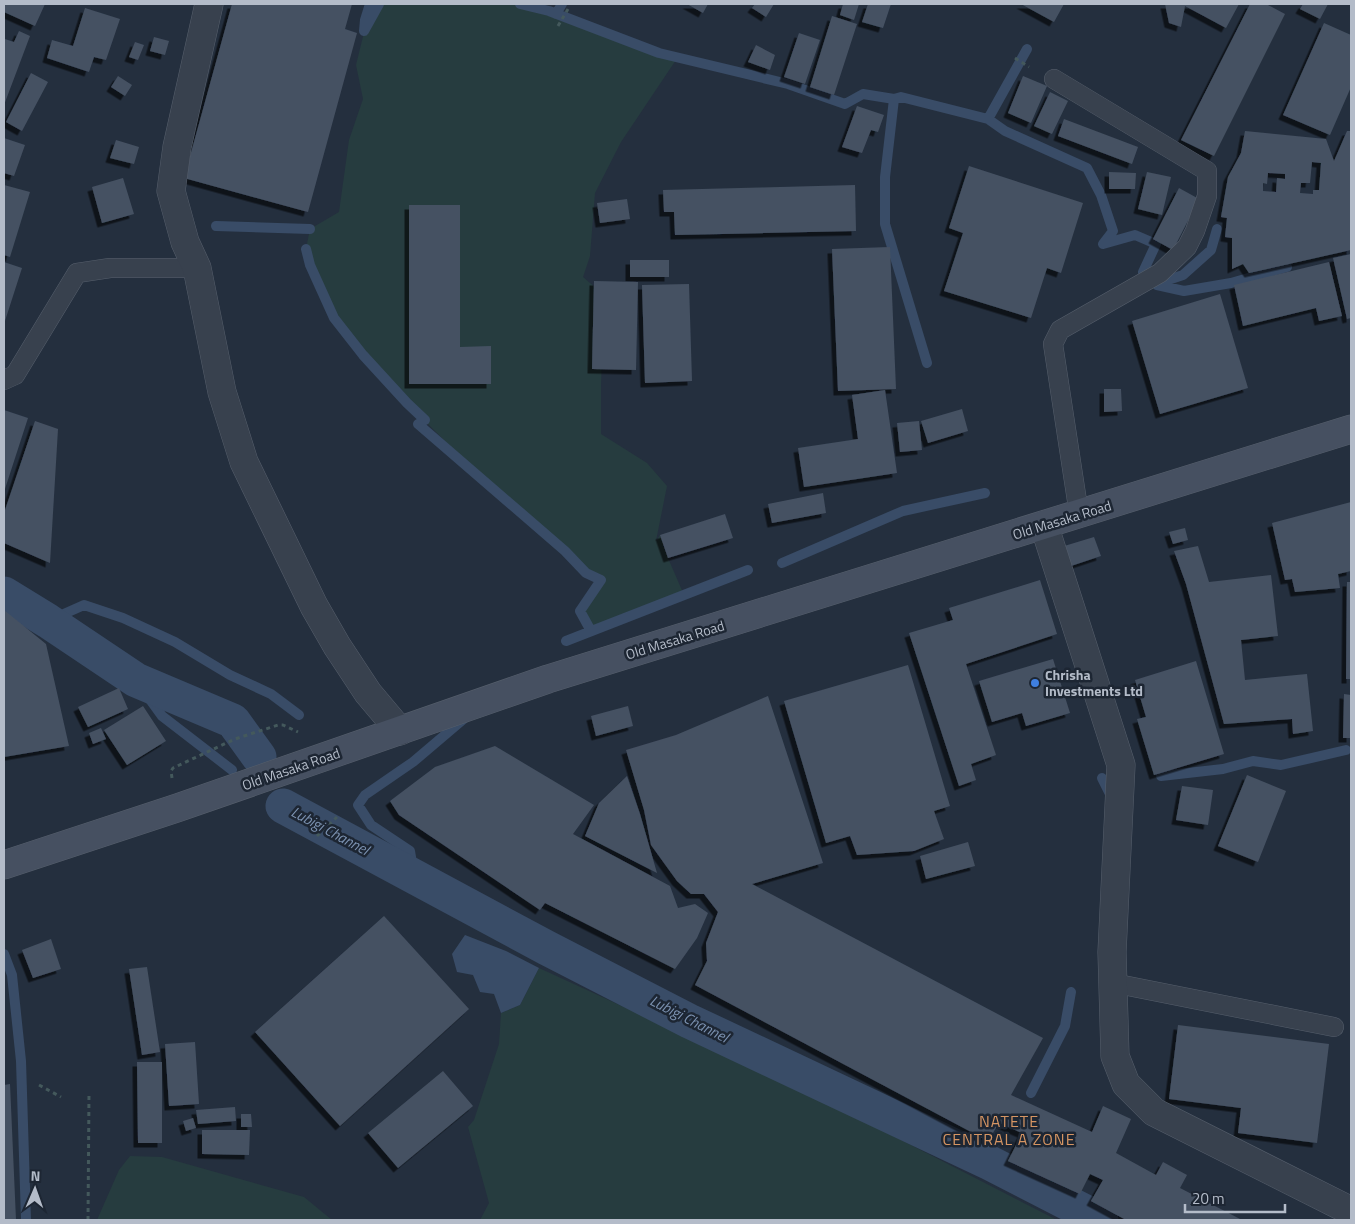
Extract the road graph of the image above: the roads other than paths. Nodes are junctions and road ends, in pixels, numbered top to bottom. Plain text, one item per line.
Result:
1 (209, 4) edge
2 (1054, 79) dead end
3 (197, 268) junction
4 (4, 380) edge
5 (1351, 430) edge
6 (1080, 514) junction
7 (1044, 525) junction
8 (400, 731) junction
9 (4, 865) edge
10 (1113, 983) junction
11 (1334, 1027) dead end
12 (1351, 1212) edge

1 - 3 street
2 - 6 lane
3 - 4 lane
3 - 8 street
5 - 6 main road, Old Masaka Road
6 - 7 main road, Old Masaka Road
7 - 8 main road, Old Masaka Road
7 - 10 street
8 - 9 main road, Old Masaka Road
10 - 11 lane
10 - 12 street

